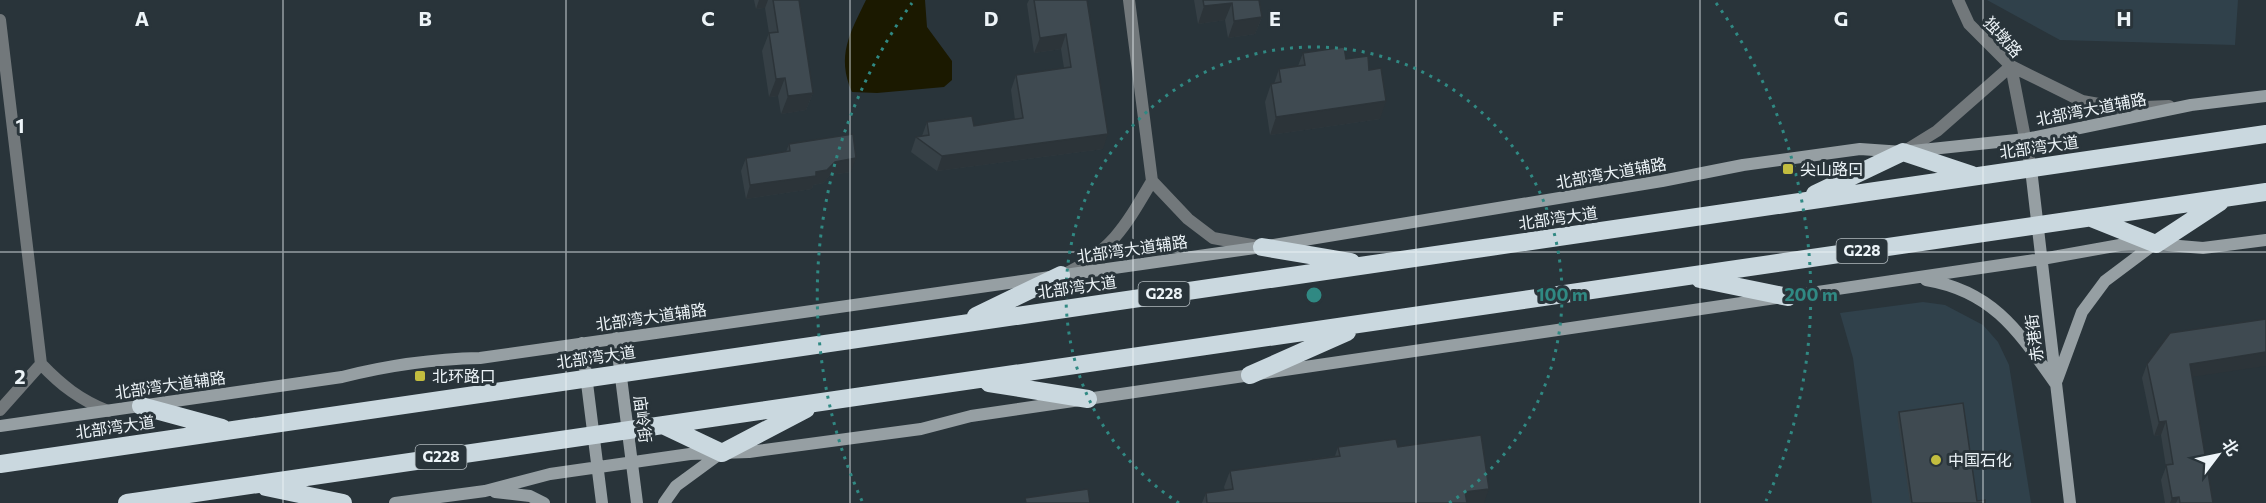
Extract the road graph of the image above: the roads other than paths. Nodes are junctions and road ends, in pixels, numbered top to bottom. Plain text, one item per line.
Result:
1 (1129, 0) edge
2 (1958, 0) edge
3 (0, 20) edge
4 (2011, 66) junction
5 (2266, 96) edge
6 (2191, 105) junction
7 (2266, 134) edge
8 (2026, 139) junction
9 (1903, 152) junction
10 (2031, 168) junction
11 (1977, 176) junction
12 (1152, 181) junction
13 (2266, 192) edge
14 (2227, 198) junction
15 (1800, 202) junction
16 (2089, 218) junction
17 (2038, 225) junction
18 (2266, 240) edge
19 (2156, 244) junction
20 (1262, 247) junction
21 (2042, 259) junction
22 (1368, 265) junction
23 (1061, 275) junction
24 (1687, 276) junction
25 (1912, 278) junction
26 (1788, 297) junction
27 (1368, 322) junction
28 (961, 324) junction
29 (616, 338) junction
30 (582, 343) junction
31 (41, 363) junction
32 (621, 374) junction
33 (1250, 375) junction
34 (586, 378) junction
35 (972, 380) junction
36 (2056, 384) junction
37 (1088, 399) junction
38 (820, 402) junction
39 (141, 406) junction
40 (0, 410) edge
41 (108, 411) junction
42 (663, 425) junction
43 (0, 426) edge
44 (230, 430) junction
45 (628, 430) junction
46 (594, 435) junction
47 (722, 453) junction
48 (632, 462) junction
49 (0, 464) edge
50 (598, 467) junction
51 (254, 484) junction
52 (485, 491) junction
53 (127, 503) edge
54 (214, 503) edge
55 (343, 503) edge
56 (395, 503) edge
57 (544, 503) edge
58 (602, 503) edge
59 (638, 503) edge
60 (664, 503) edge
61 (2070, 503) edge

1 - 12 street
2 - 4 street, 独墩路
3 - 31 street
4 - 6 street
4 - 8 street, 独墩路
4 - 9 street
5 - 6 main road, 北部湾大道辅路
6 - 8 main road, 北部湾大道辅路
7 - 10 highway, 北部湾大道 / G228
8 - 9 main road, 北部湾大道辅路
8 - 10 street, 独墩路
9 - 11 highway
9 - 15 highway
9 - 20 main road, 北部湾大道辅路
10 - 11 highway, 北部湾大道 / G228
10 - 17 main road, 赤港街
11 - 15 highway, 北部湾大道 / G228
12 - 20 street
12 - 23 street
13 - 14 highway, G228
14 - 16 highway, G228
14 - 19 highway
15 - 22 highway, 北部湾大道 / G228
16 - 17 highway, G228
16 - 19 highway
17 - 21 main road, 赤港街
17 - 24 highway, G228
18 - 19 main road
19 - 21 main road
19 - 36 main road
20 - 22 highway
20 - 23 main road, 北部湾大道辅路
21 - 25 main road
21 - 36 main road, 赤港街
22 - 28 highway, 北部湾大道 / G228
23 - 28 highway
23 - 29 main road, 北部湾大道辅路
24 - 26 highway
24 - 27 highway, G228
25 - 26 main road
25 - 36 main road
26 - 33 main road
27 - 33 highway
27 - 35 highway, G228
28 - 32 highway, 北部湾大道 / G228
29 - 30 main road, 北部湾大道辅路
29 - 32 main road, 庙岭街
30 - 34 main road
30 - 39 main road, 北部湾大道辅路
31 - 40 street
31 - 41 street
32 - 34 highway, 北部湾大道 / G228
32 - 45 main road, 庙岭街
33 - 37 main road
34 - 44 highway, 北部湾大道 / G228
34 - 46 main road
35 - 37 highway
35 - 38 highway, G228
36 - 61 main road, 赤港街
37 - 47 main road
38 - 42 highway, G228
38 - 47 highway
39 - 41 main road, 北部湾大道辅路
39 - 44 highway
41 - 43 main road, 北部湾大道辅路
42 - 45 highway, G228
42 - 47 highway
44 - 49 highway, 北部湾大道 / G228
45 - 46 highway, G228
45 - 48 main road, 庙岭街
46 - 50 main road
46 - 51 highway, G228
47 - 48 main road
47 - 60 main road
48 - 50 main road
48 - 59 main road, 庙岭街
50 - 52 main road
50 - 58 main road
51 - 53 highway, G228
51 - 54 highway
51 - 55 highway
52 - 56 main road
52 - 57 main road

